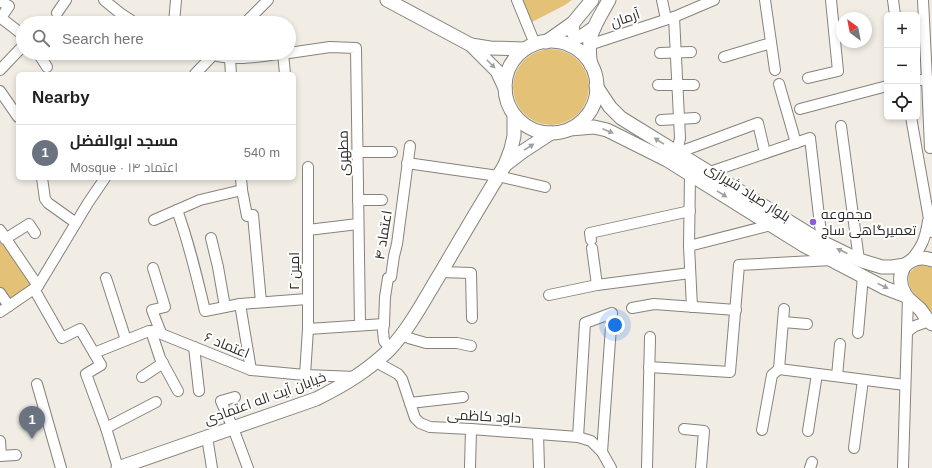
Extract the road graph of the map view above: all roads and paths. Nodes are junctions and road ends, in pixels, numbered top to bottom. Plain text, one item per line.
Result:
1 (66, 0) edge
2 (176, 0) edge
3 (268, 0) edge
4 (387, 0) edge
5 (517, 0) edge
6 (592, 0) edge
7 (609, 0) edge
8 (662, 0) edge
9 (714, 0) edge
10 (765, 0) edge
11 (831, 0) edge
12 (893, 0) edge
13 (924, 0) edge
14 (0, 1) edge
15 (110, 2) edge
16 (895, 12) edge
17 (56, 13) dead end
18 (123, 16) edge
19 (175, 16) edge
20 (252, 16) edge
21 (1, 18) edge
22 (670, 18) junction
23 (921, 20) edge
24 (573, 22) junction
25 (594, 28) junction
26 (16, 30) edge
27 (771, 43) junction
28 (536, 45) junction
29 (589, 45) junction
30 (471, 46) junction
31 (296, 52) edge
32 (676, 52) junction
33 (691, 52) dead end
34 (16, 53) edge
35 (660, 53) dead end
36 (724, 57) dead end
37 (42, 60) edge
38 (207, 60) edge
39 (230, 60) edge
40 (285, 60) edge
41 (47, 67) dead end
42 (592, 67) junction
43 (0, 70) edge
44 (775, 70) dead end
45 (197, 72) edge
46 (231, 72) edge
47 (285, 72) edge
48 (808, 78) dead end
49 (925, 80) edge
50 (779, 84) dead end
51 (658, 85) dead end
52 (678, 85) junction
53 (694, 85) dead end
54 (596, 86) junction
55 (884, 87) edge
56 (505, 88) junction
57 (0, 91) edge
58 (800, 109) dead end
59 (16, 114) edge
60 (514, 115) junction
61 (679, 118) junction
62 (694, 118) dead end
63 (661, 120) dead end
64 (912, 120) edge
65 (841, 126) dead end
66 (570, 129) junction
67 (551, 133) junction
68 (796, 143) junction
69 (410, 146) dead end
70 (930, 148) dead end
71 (357, 152) junction
72 (392, 152) dead end
73 (677, 153) junction
74 (766, 153) junction
75 (407, 163) junction
76 (308, 166) dead end
77 (502, 170) junction
78 (710, 172) junction
79 (690, 175) junction
80 (42, 180) edge
81 (105, 180) edge
82 (241, 180) edge
83 (545, 187) dead end
84 (242, 190) junction
85 (358, 200) junction
86 (382, 200) dead end
87 (177, 210) junction
88 (690, 211) junction
89 (929, 219) junction
90 (154, 220) dead end
91 (76, 223) junction
92 (358, 224) junction
93 (771, 225) junction
94 (308, 230) junction
95 (932, 232) edge
96 (35, 233) dead end
97 (3, 235) edge
98 (211, 238) dead end
99 (822, 242) junction
100 (689, 246) junction
101 (832, 260) junction
102 (859, 260) junction
103 (932, 260) edge
104 (907, 263) junction
105 (153, 268) dead end
106 (441, 272) junction
107 (690, 273) junction
108 (863, 276) junction
109 (106, 278) dead end
110 (597, 285) junction
111 (36, 288) junction
112 (0, 293) edge
113 (549, 295) dead end
114 (907, 297) junction
115 (307, 299) junction
116 (261, 302) junction
117 (240, 304) junction
118 (225, 307) junction
119 (692, 307) junction
120 (632, 308) dead end
121 (4, 309) edge
122 (784, 309) dead end
123 (736, 310) junction
124 (472, 318) dead end
125 (783, 322) junction
126 (384, 324) junction
127 (807, 324) dead end
128 (931, 324) edge
129 (360, 325) junction
130 (308, 329) junction
131 (156, 332) junction
132 (907, 332) junction
133 (858, 333) dead end
134 (401, 335) junction
135 (650, 337) dead end
136 (126, 340) junction
137 (840, 344) dead end
138 (470, 346) dead end
139 (194, 347) junction
140 (390, 348) junction
141 (94, 353) junction
142 (376, 362) junction
143 (163, 364) junction
144 (649, 367) junction
145 (779, 369) junction
146 (251, 370) junction
147 (816, 374) junction
148 (305, 375) junction
149 (837, 376) junction
150 (142, 377) dead end
151 (356, 377) junction
152 (863, 380) junction
153 (37, 384) dead end
154 (905, 385) junction
155 (178, 391) dead end
156 (199, 391) dead end
157 (235, 397) dead end
158 (462, 397) dead end
159 (156, 402) dead end
160 (410, 403) junction
161 (106, 428) junction
162 (233, 428) junction
163 (471, 429) junction
164 (684, 429) dead end
165 (762, 430) dead end
166 (808, 431) dead end
167 (538, 434) junction
168 (207, 437) junction
169 (578, 437) junction
170 (0, 441) edge
171 (854, 448) dead end
172 (602, 452) junction
173 (16, 455) dead end
174 (0, 456) edge
175 (61, 468) edge
176 (118, 468) edge
177 (212, 468) edge
178 (248, 468) edge
179 (470, 468) edge
180 (539, 468) edge
181 (611, 468) edge
182 (647, 468) edge
183 (701, 468) edge
184 (903, 468) edge

1 - 17 street
2 - 19 street
3 - 20 street
4 - 30 main road
5 - 28 street
6 - 24 main road
7 - 25 main road
8 - 22 street
9 - 22 street, آرمان
10 - 27 street
11 - 48 street
12 - 16 street
13 - 23 street
14 - 21 street
15 - 18 street
21 - 26 street
22 - 29 street, آرمان
22 - 32 street
23 - 49 street
24 - 25 main road
24 - 28 main road
25 - 29 main road
27 - 36 street
27 - 44 street
28 - 30 main road
28 - 42 main road
28 - 56 main road
29 - 42 main road
30 -> 56 main road
31 - 71 street, مطهری
32 - 33 street
32 - 35 street
32 - 52 street
34 - 43 street
37 - 41 street
38 - 45 street
39 - 46 street
40 - 47 street
42 - 54 main road
49 - 70 street
50 - 68 street
51 - 52 street
52 - 53 street
52 - 61 street
54 - 66 main road
73 -> 54 main road, بلوار صیاد شیرازی
55 - 58 street
56 - 60 main road
57 - 59 street
60 - 67 main road
60 - 77 main road
61 - 62 street
61 - 63 street
61 - 73 street
64 - 89 street
65 - 102 street
66 - 67 main road
66 -> 79 main road, بلوار صیاد شیرازی
77 -> 67 main road
68 - 74 street
68 - 99 street
69 - 75 street, اعتماد ۴
71 - 72 street
71 - 85 street, مطهری
73 - 74 street
73 - 78 main road, بلوار صیاد شیرازی
74 - 78 street
75 - 77 street
75 - 126 street, اعتماد ۴
76 - 94 street, امین ۲
77 - 83 street
77 - 106 main road, خیابان آیت اله اعتمادی
78 - 99 main road, بلوار صیاد شیرازی
79 - 88 street
79 -> 93 main road, بلوار صیاد شیرازی
80 - 91 street
81 - 91 street
82 - 84 street
84 - 87 street
84 - 116 street
85 - 86 street
85 - 92 street, مطهری
87 - 90 street
87 - 118 street
88 - 100 street
88 - 110 street
89 - 95 street
89 - 104 street
91 - 111 street
92 - 94 street
92 - 129 street, مطهری
93 - 100 street
93 - 101 main road, بلوار صیاد شیرازی
94 - 115 street, امین ۲
96 - 97 street
97 - 111 street
98 - 118 street
102 -> 99 main road, بلوار صیاد شیرازی
100 - 107 street
101 - 108 main road, بلوار صیاد شیرازی
101 - 123 street
102 - 104 main road, بلوار صیاد شیرازی
103 - 104 main road, بلوار صیاد شیرازی
104 - 114 main road
105 - 131 street
106 - 124 street
106 - 134 main road, خیابان آیت اله اعتمادی
107 - 110 street
107 - 119 street
108 -> 114 main road, بلوار صیاد شیرازی
108 - 133 street
109 - 136 street
110 - 113 street
111 - 121 street
111 - 141 street
112 - 121 street
114 - 128 main road
114 - 132 street
115 - 116 street
115 - 130 street, امین ۲
116 - 117 street
117 - 118 street
117 - 146 street
119 - 120 street
119 - 123 street
122 - 125 street
123 - 144 street
125 - 127 street
125 - 145 street
126 - 129 street
126 - 140 street, اعتماد ۴
128 - 132 street
129 - 130 street
130 - 148 street, امین ۲
131 - 136 street
131 - 139 street, اعتماد ۶
131 - 143 street
132 - 154 street
134 - 138 street
134 - 140 main road, خیابان آیت اله اعتمادی
135 - 144 street
136 - 141 street
137 - 149 street
139 - 146 street, اعتماد ۶
139 - 156 street
140 - 142 main road, خیابان آیت اله اعتمادی
141 - 161 street
142 - 151 main road, خیابان آیت اله اعتمادی
142 - 160 street, داود کاظمی
143 - 150 street
143 - 155 street
144 - 182 street
145 - 147 street
145 - 165 street
146 - 148 street, اعتماد ۶
147 - 149 street
147 - 166 street
148 - 151 street, اعتماد ۶
149 - 152 street
151 - 162 main road, خیابان آیت اله اعتمادی
152 - 154 street
152 - 171 street
153 - 175 street
154 - 184 street
157 - 162 street
158 - 160 street
159 - 161 street
160 - 163 street, داود کاظمی
161 - 176 street
162 - 168 main road, خیابان آیت اله اعتمادی
162 - 178 street
163 - 167 street, داود کاظمی
163 - 179 street
164 - 183 street
167 - 169 street, داود کاظمی
167 - 180 street
168 - 176 main road, خیابان آیت اله اعتمادی
168 - 177 street
169 - 172 street, داود کاظمی
169 - 172 street
170 - 174 street
172 - 181 street, داود کاظمی
173 - 174 street

